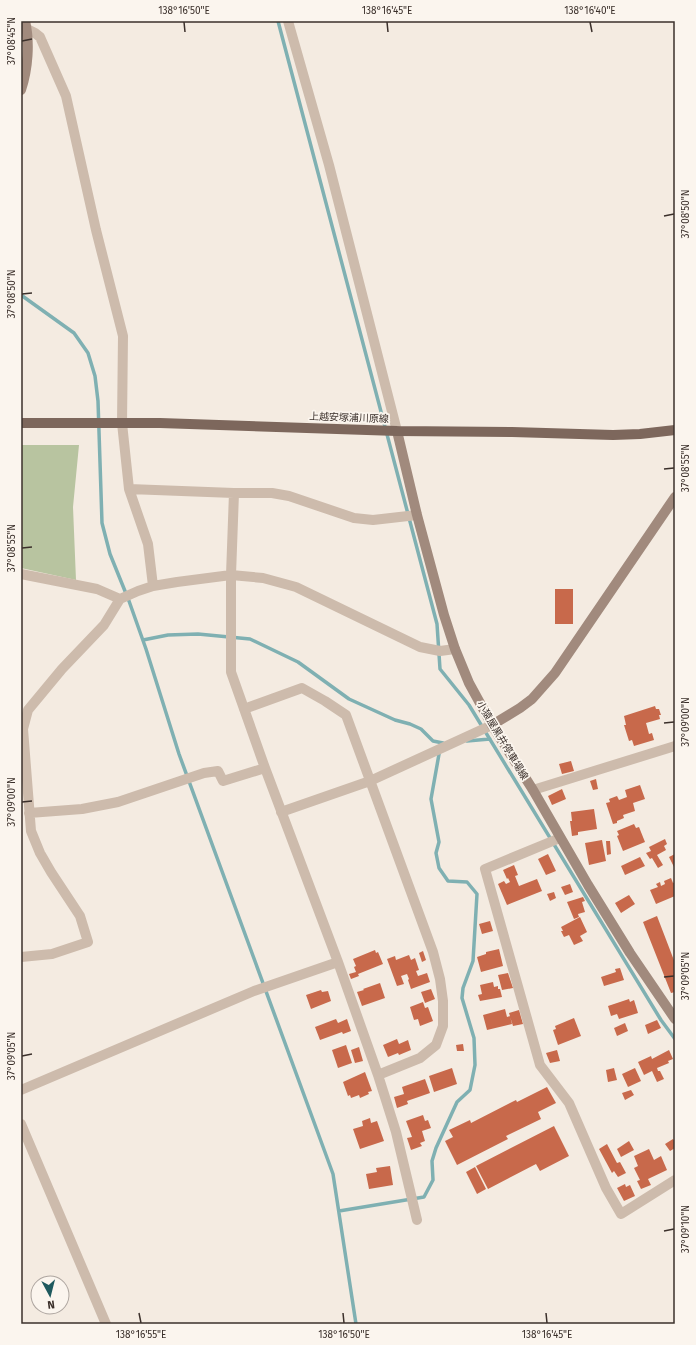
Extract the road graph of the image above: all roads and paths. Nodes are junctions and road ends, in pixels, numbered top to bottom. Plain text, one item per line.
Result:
1 (288, 21) edge
2 (26, 25) edge
3 (21, 90) edge
4 (21, 423) edge
5 (122, 423) junction
6 (675, 430) edge
7 (397, 431) junction
8 (129, 489) junction
9 (234, 493) junction
10 (675, 497) edge
11 (417, 515) junction
12 (21, 574) edge
13 (231, 574) junction
14 (153, 586) junction
15 (120, 599) junction
16 (455, 649) junction
17 (244, 709) junction
18 (492, 725) junction
19 (675, 746) edge
20 (265, 768) junction
21 (370, 781) junction
22 (533, 790) junction
23 (29, 812) junction
24 (281, 812) junction
25 (560, 838) junction
26 (21, 957) edge
27 (338, 962) junction
28 (675, 1019) edge
29 (378, 1075) junction
30 (21, 1090) edge
31 (21, 1124) edge
32 (675, 1180) edge
33 (417, 1220) dead end
34 (106, 1324) edge

1 - 7 street
2 - 3 main road
2 - 5 street
4 - 5 main road, 上越安塚浦川原線
5 - 7 main road, 上越安塚浦川原線
5 - 8 street
6 - 7 main road, 上越安塚浦川原線
7 - 11 main road, 小猿屋黒井停車場線
8 - 9 street
8 - 14 street
9 - 11 street
9 - 13 street
10 - 18 main road
11 - 16 main road, 小猿屋黒井停車場線
12 - 15 street
13 - 14 street
13 - 16 street
13 - 17 street
14 - 15 street
15 - 23 street
16 - 18 main road, 小猿屋黒井停車場線
17 - 20 street
17 - 21 street
18 - 21 street
18 - 22 main road, 小猿屋黒井停車場線
19 - 22 street
20 - 23 street
20 - 24 street
21 - 24 street
21 - 29 street
22 - 25 main road, 小猿屋黒井停車場線
23 - 26 street
24 - 27 street
25 - 28 main road, 小猿屋黒井停車場線
25 - 32 street
27 - 29 street
27 - 30 street
29 - 33 street
31 - 34 street

